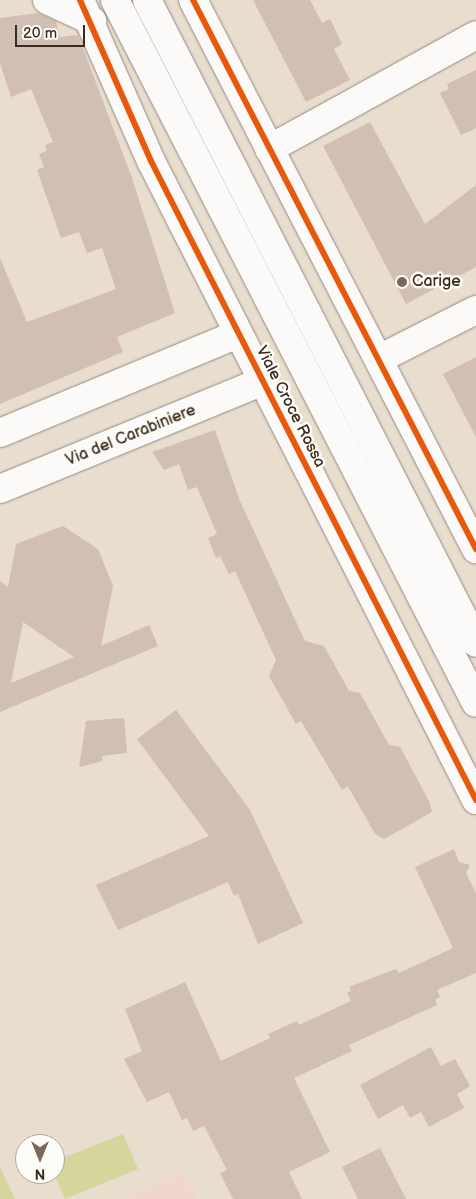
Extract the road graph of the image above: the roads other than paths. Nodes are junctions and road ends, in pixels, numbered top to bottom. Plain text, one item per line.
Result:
1 (47, 0) edge
2 (115, 0) edge
3 (147, 0) edge
4 (186, 0) edge
5 (193, 0) edge
6 (86, 11) edge
7 (476, 36) edge
8 (192, 85) junction
9 (139, 135) junction
10 (269, 149) junction
11 (476, 310) edge
12 (238, 334) junction
13 (379, 359) junction
14 (261, 382) junction
15 (0, 433) edge
16 (0, 489) edge
17 (476, 548) edge
18 (476, 643) edge
19 (476, 703) edge
20 (476, 800) edge

1 - 6 street
2 - 9 street, Viale Croce Rossa
2 - 19 street, Viale Croce Rossa
3 - 8 street
4 - 8 street
5 - 10 street
6 - 9 street, Viale Croce Rossa
7 - 10 street
8 - 18 street
9 - 12 street, Viale Croce Rossa
10 - 13 street
11 - 13 street
12 - 14 street, Viale Croce Rossa
12 - 15 street
13 - 17 street
14 - 16 street, Via del Carabiniere
14 - 20 street, Viale Croce Rossa

